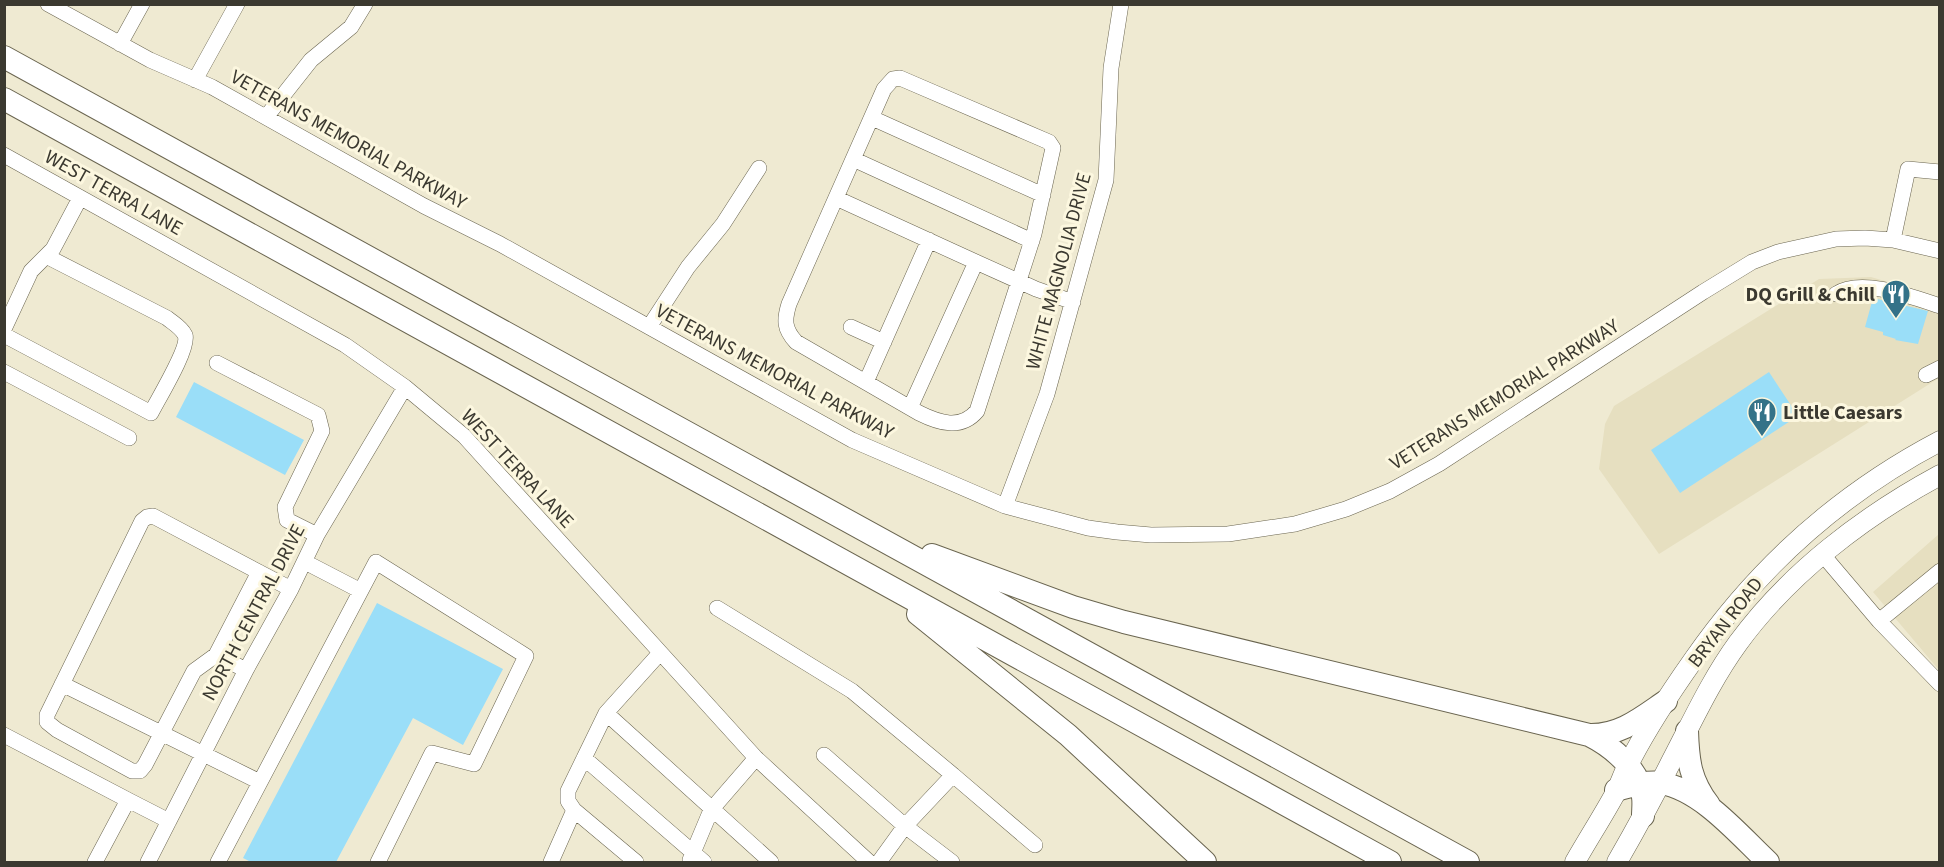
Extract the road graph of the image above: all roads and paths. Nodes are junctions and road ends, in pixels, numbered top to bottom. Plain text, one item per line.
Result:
1 (48, 4) edge
2 (142, 4) edge
3 (237, 4) edge
4 (365, 4) edge
5 (1121, 4) edge
6 (120, 44) junction
7 (4, 57) edge
8 (195, 80) junction
9 (4, 99) edge
10 (266, 117) junction
11 (872, 118) junction
12 (4, 155) edge
13 (854, 159) junction
14 (759, 168) dead end
15 (1940, 172) edge
16 (1043, 195) junction
17 (80, 198) junction
18 (841, 201) junction
19 (1893, 240) junction
20 (1032, 241) junction
21 (927, 243) junction
22 (1940, 251) edge
23 (46, 256) junction
24 (975, 262) junction
25 (1019, 281) junction
26 (1836, 294) dead end
27 (1073, 302) junction
28 (1940, 306) edge
29 (649, 327) junction
30 (851, 327) dead end
31 (4, 329) edge
32 (4, 334) edge
33 (884, 342) junction
34 (217, 363) dead end
35 (4, 372) edge
36 (866, 382) junction
37 (405, 387) junction
38 (910, 408) junction
39 (129, 438) dead end
40 (1940, 441) edge
41 (1940, 475) edge
42 (1005, 506) junction
43 (317, 535) junction
44 (876, 537) junction
45 (1822, 555) junction
46 (844, 561) junction
47 (305, 562) junction
48 (1940, 571) edge
49 (259, 572) junction
50 (291, 589) junction
51 (359, 590) junction
52 (717, 608) dead end
53 (1879, 621) junction
54 (660, 653) junction
55 (216, 655) junction
56 (246, 670) junction
57 (1938, 678) edge
58 (62, 684) junction
59 (1666, 701) junction
60 (606, 713) junction
61 (1687, 731) junction
62 (162, 732) junction
63 (4, 735) edge
64 (1589, 735) junction
65 (204, 753) junction
66 (824, 755) dead end
67 (584, 758) junction
68 (756, 758) junction
69 (953, 775) junction
70 (1642, 777) junction
71 (260, 782) junction
72 (1616, 790) joint
73 (128, 800) junction
74 (1711, 809) junction
75 (574, 810) junction
76 (711, 810) junction
77 (1643, 816) joint
78 (169, 821) junction
79 (905, 826) junction
80 (1035, 845) dead end
81 (695, 859) edge
82 (1577, 859) edge
83 (95, 862) edge
84 (148, 862) edge
85 (218, 862) edge
86 (378, 862) edge
87 (551, 862) edge
88 (636, 862) edge
89 (771, 862) edge
90 (869, 862) edge
91 (879, 862) edge
92 (952, 862) edge
93 (1205, 862) edge
94 (1390, 862) edge
95 (1468, 862) edge
96 (1617, 862) edge
97 (1767, 862) edge

1 - 6 street, VETERANS MEMORIAL PARKWAY
2 - 6 street
3 - 8 street
4 - 10 street
5 - 27 street, WHITE MAGNOLIA DRIVE
6 - 8 street, VETERANS MEMORIAL PARKWAY
7 - 44 highway
8 - 10 street, VETERANS MEMORIAL PARKWAY
9 - 46 highway
10 - 29 street, VETERANS MEMORIAL PARKWAY
11 - 13 street
11 - 16 street
11 - 16 street
12 - 17 street, WEST TERRA LANE
13 - 18 street
13 - 20 street
14 - 29 street
15 - 19 street
16 - 20 street
17 - 23 street
17 - 37 street, WEST TERRA LANE
18 - 21 street
18 - 36 street
19 - 22 street, VETERANS MEMORIAL PARKWAY
19 - 42 street, VETERANS MEMORIAL PARKWAY
20 - 25 street
21 - 24 street
21 - 33 street
23 - 31 street
23 - 32 street
24 - 25 street
24 - 38 street
25 - 27 street
25 - 38 street
26 - 28 street
27 - 42 street, WHITE MAGNOLIA DRIVE
29 - 42 street, VETERANS MEMORIAL PARKWAY
30 - 33 street
33 - 36 street
34 - 43 street
35 - 39 street
36 - 38 street
37 - 43 street, NORTH CENTRAL DRIVE
37 - 54 street, WEST TERRA LANE
40 - 59 main road, BRYAN ROAD
41 - 45 main road, BRYAN ROAD
43 - 47 street, NORTH CENTRAL DRIVE
44 - 64 highway
44 - 95 highway
45 - 53 street
45 - 61 main road, BRYAN ROAD
46 - 93 highway
46 - 94 highway
47 - 50 street, NORTH CENTRAL DRIVE
47 - 51 street
48 - 53 street
49 - 50 street
49 - 55 street
49 - 58 street
50 - 56 street, NORTH CENTRAL DRIVE
51 - 71 street
51 - 86 street
52 - 69 street
53 - 57 street
54 - 60 street
54 - 68 street, WEST TERRA LANE
55 - 56 street
55 - 62 street
56 - 65 street, NORTH CENTRAL DRIVE
58 - 62 street
58 - 62 street
59 - 64 highway
59 - 70 main road, BRYAN ROAD
60 - 67 street
60 - 76 street
61 - 70 main road, BRYAN ROAD
61 - 74 highway
62 - 65 street
63 - 73 street
64 - 70 highway
65 - 71 street
65 - 78 street, NORTH CENTRAL DRIVE
66 - 79 street
67 - 75 street
67 - 81 street
68 - 76 street
68 - 90 street, WEST TERRA LANE
69 - 79 street
69 - 80 street
70 - 72 highway
70 - 74 highway
70 - 77 highway
71 - 85 street
72 - 82 main road
73 - 78 street
73 - 83 street
74 - 97 highway
75 - 87 street
75 - 88 street
76 - 81 street
76 - 89 street
77 - 96 main road
78 - 84 street, NORTH CENTRAL DRIVE
79 - 91 street
79 - 92 street

